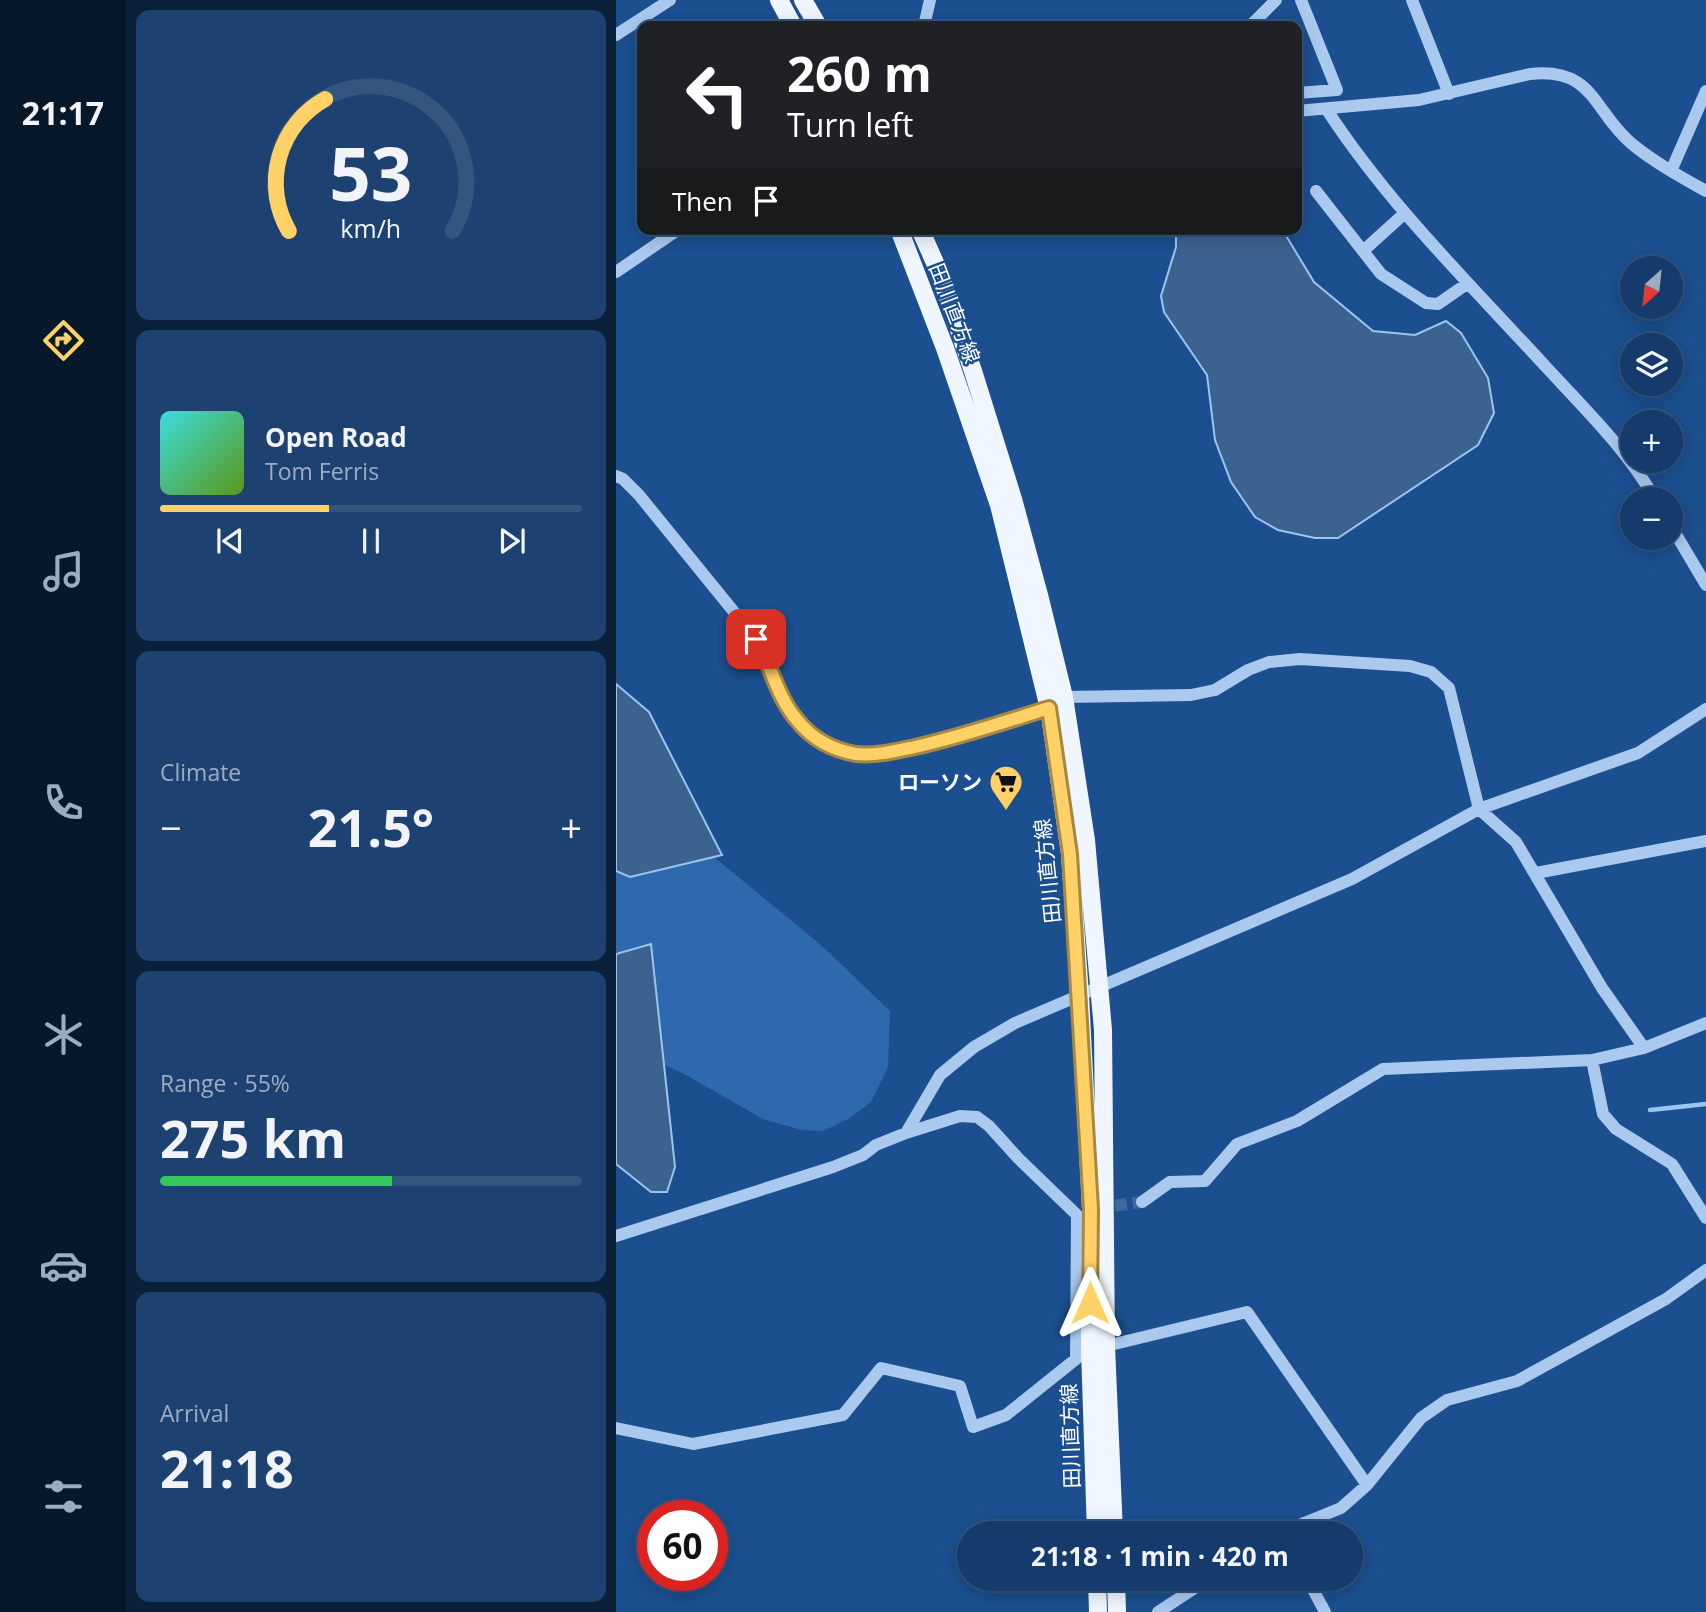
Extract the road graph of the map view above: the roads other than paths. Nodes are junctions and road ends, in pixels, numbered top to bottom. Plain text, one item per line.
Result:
1 (670, 0) edge
2 (779, 0) edge
3 (803, 0) edge
4 (930, 0) edge
5 (1276, 0) edge
6 (1301, 0) edge
7 (1412, 0) edge
8 (637, 21) edge
9 (638, 21) edge
10 (790, 21) edge
11 (815, 21) edge
12 (925, 21) edge
13 (1255, 21) edge
14 (616, 35) edge
15 (1706, 91) edge
16 (1302, 93) edge
17 (1449, 94) junction
18 (1327, 110) junction
19 (1302, 111) edge
20 (1671, 171) junction
21 (1316, 191) dead end
22 (1706, 191) edge
23 (1405, 213) junction
24 (670, 235) edge
25 (901, 235) edge
26 (923, 235) edge
27 (1363, 251) junction
28 (616, 272) edge
29 (1468, 283) junction
30 (616, 476) edge
31 (1646, 487) edge
32 (1683, 546) edge
33 (1706, 585) edge
34 (1064, 697) junction
35 (1049, 708) junction
36 (1706, 709) edge
37 (1479, 808) junction
38 (1706, 841) edge
39 (1536, 873) junction
40 (1100, 985) junction
41 (1080, 995) junction
42 (1706, 1023) edge
43 (1644, 1048) junction
44 (1592, 1059) junction
45 (906, 1133) junction
46 (1142, 1202) tunnel mouth
47 (1084, 1212) junction
48 (1706, 1218) edge
49 (616, 1236) edge
50 (1706, 1270) edge
51 (1091, 1351) junction
52 (616, 1428) edge
53 (1367, 1485) junction
54 (1096, 1521) edge
55 (1112, 1521) edge
56 (1309, 1521) edge
57 (1097, 1591) edge
58 (1116, 1591) edge
59 (1190, 1591) edge
60 (1314, 1591) edge
61 (1098, 1612) edge
62 (1117, 1612) edge
63 (1158, 1612) edge
64 (1325, 1612) edge

1 - 9 street
2 - 10 main road
3 - 11 main road
4 - 12 street
5 - 13 street
6 - 16 street
7 - 17 street
8 - 14 street
15 - 20 street
17 - 18 street
17 - 20 street
18 - 19 street
18 - 23 street
20 - 22 street
21 - 27 street
23 - 27 street
23 - 29 street
24 - 28 street
25 - 35 main road, 田川直方線
26 - 34 main road, 田川直方線
27 - 29 street
29 - 31 street
30 - 35 street
32 - 33 street
34 - 35 street
34 - 37 street
34 - 40 main road, 田川直方線
35 - 41 main road, 田川直方線
36 - 37 street
37 - 39 street
37 - 40 street
38 - 39 street
39 - 43 street
40 - 41 street
40 - 51 main road, 田川直方線
41 - 45 street
41 - 47 main road, 田川直方線
42 - 43 street
43 - 44 street
44 - 46 street
44 - 48 street
45 - 47 street
45 - 49 street
47 - 51 main road, 田川直方線
50 - 53 street
51 - 52 street
51 - 53 street
51 - 54 main road, 田川直方線
51 - 55 main road, 田川直方線
53 - 56 street
57 - 61 main road
58 - 62 main road
59 - 63 street
60 - 64 street

